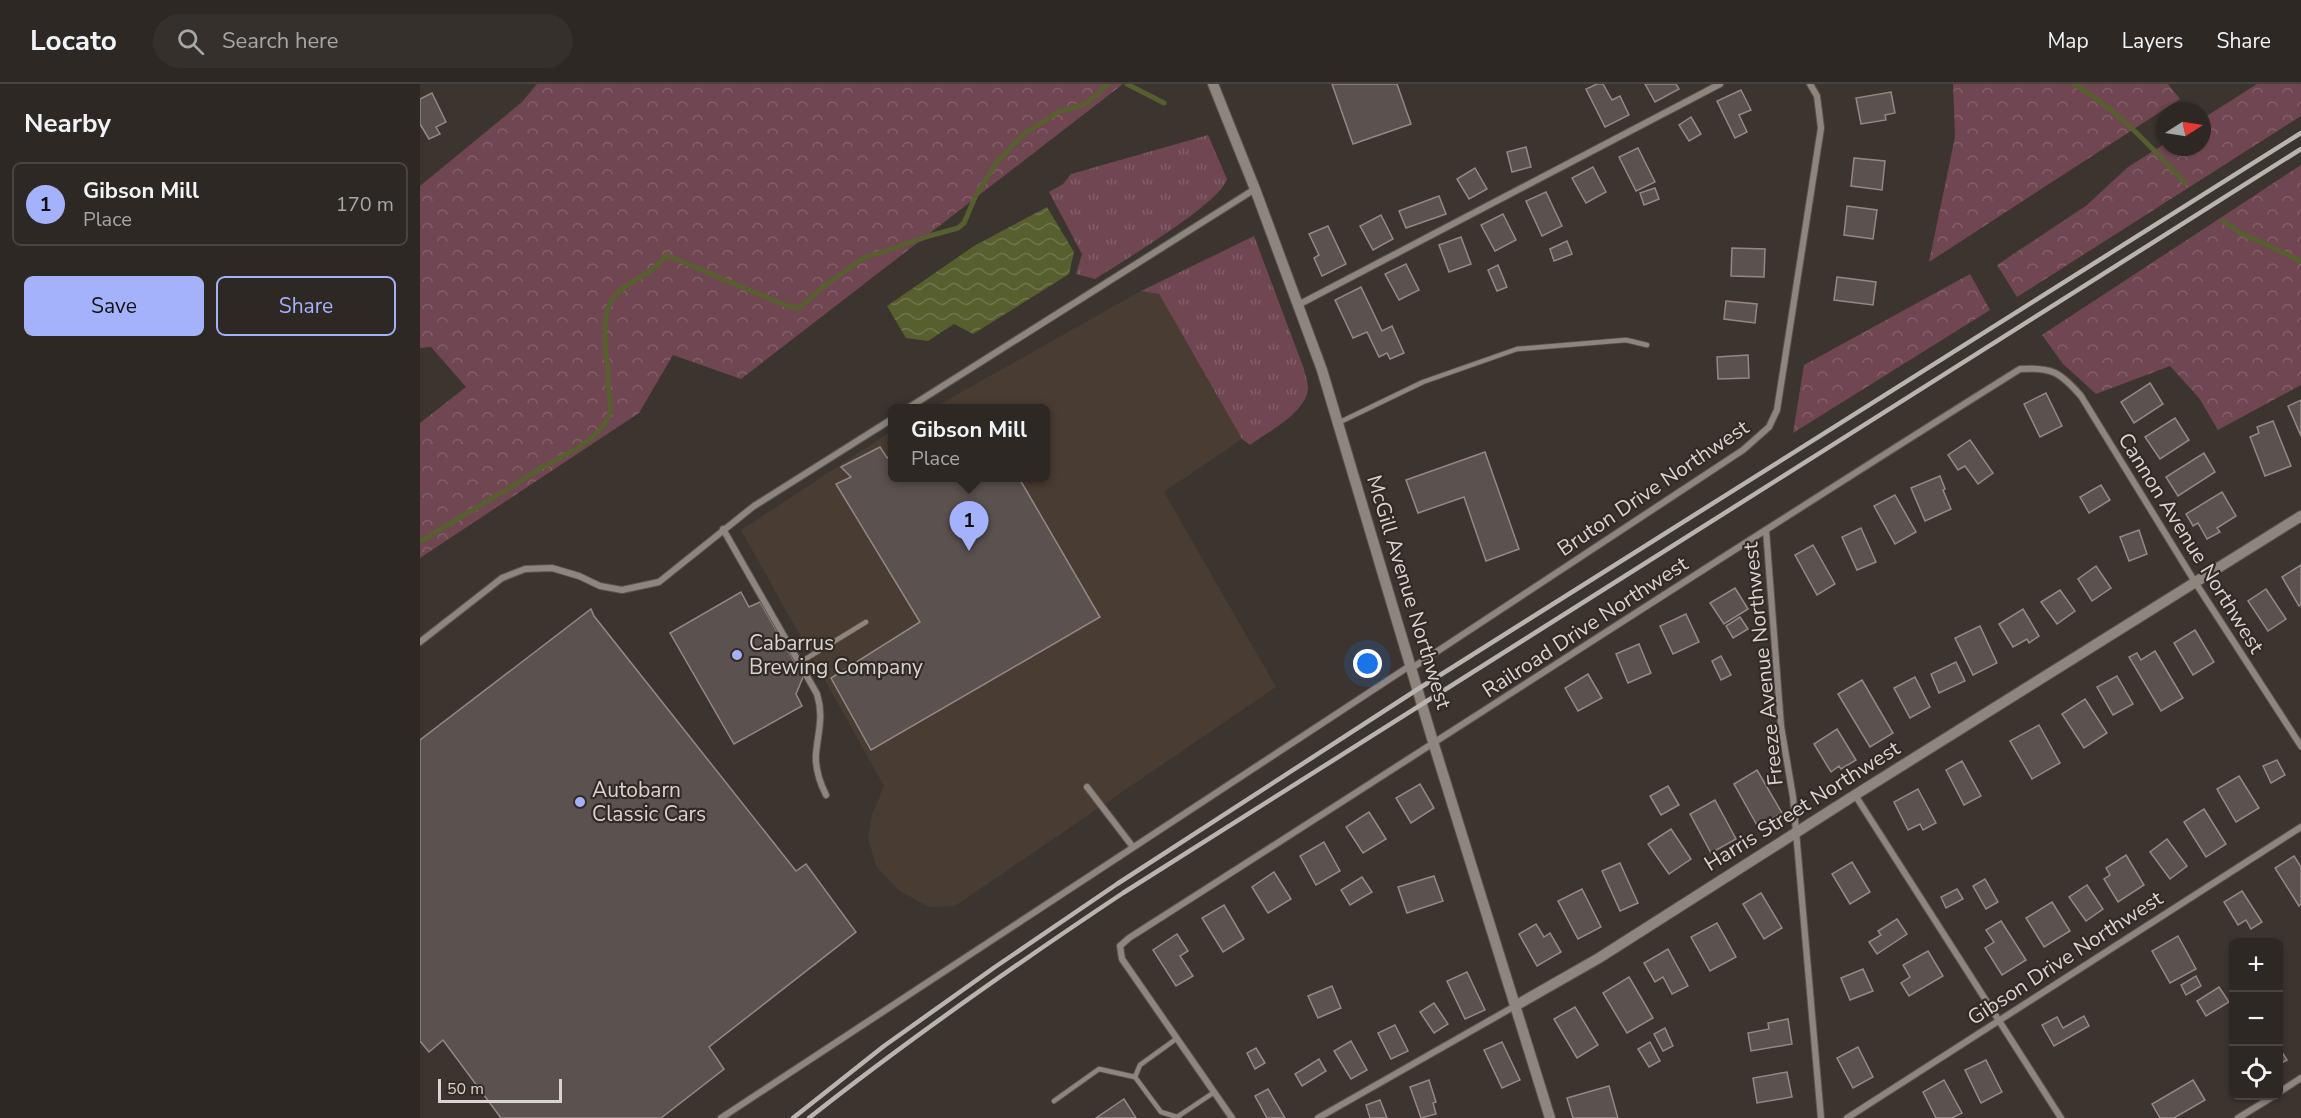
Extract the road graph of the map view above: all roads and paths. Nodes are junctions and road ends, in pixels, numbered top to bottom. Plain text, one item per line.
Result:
1 (1213, 84) edge
2 (1720, 84) edge
3 (1810, 84) edge
4 (1255, 189) junction
5 (1298, 305) junction
6 (1647, 345) dead end
7 (2043, 368) joint
8 (914, 404) edge
9 (888, 421) edge
10 (1338, 423) junction
11 (2301, 516) edge
12 (723, 530) junction
13 (1766, 530) junction
14 (2195, 582) junction
15 (866, 622) dead end
16 (420, 642) edge
17 (799, 663) junction
18 (1412, 666) junction
19 (1434, 745) junction
20 (2301, 746) edge
21 (1087, 787) dead end
22 (826, 795) dead end
23 (1855, 795) junction
24 (2301, 827) edge
25 (1796, 832) junction
26 (1133, 847) junction
27 (1515, 1006) junction
28 (1998, 1020) junction
29 (1176, 1039) junction
30 (1135, 1077) junction
31 (2301, 1078) edge
32 (2283, 1090) edge
33 (1213, 1093) junction
34 (2266, 1100) edge
35 (1054, 1101) dead end
36 (721, 1118) edge
37 (1232, 1118) edge
38 (1318, 1118) edge
39 (1550, 1118) edge
40 (1821, 1118) edge
41 (1847, 1118) edge
42 (2061, 1118) edge
43 (2238, 1118) edge

1 - 4 street, McGill Avenue Northwest
2 - 5 street
3 - 18 street, Bruton Drive Northwest
4 - 5 street, McGill Avenue Northwest
4 - 8 street
5 - 10 street, McGill Avenue Northwest
6 - 10 lane
7 - 13 street, Railroad Drive Northwest
7 - 14 street, Cannon Avenue Northwest
9 - 12 street
10 - 18 street, McGill Avenue Northwest
11 - 14 street, Harris Street Northwest
12 - 16 street
12 - 17 street
13 - 19 street, Railroad Drive Northwest
13 - 25 street, Freeze Avenue Northwest
14 - 20 street, Cannon Avenue Northwest
14 - 23 street, Harris Street Northwest
15 - 17 lane
17 - 22 street
18 - 19 street, McGill Avenue Northwest
18 - 26 street, Bruton Drive Northwest
19 - 27 street, McGill Avenue Northwest
19 - 29 street, Railroad Drive Northwest
21 - 26 street
23 - 25 street, Harris Street Northwest
23 - 28 street
24 - 28 street, Gibson Drive Northwest
25 - 27 street, Harris Street Northwest
25 - 40 street, Freeze Avenue Northwest
26 - 36 street, Bruton Drive Northwest
27 - 38 street, Harris Street Northwest
27 - 39 street, McGill Avenue Northwest
28 - 41 street, Gibson Drive Northwest
28 - 42 street
29 - 30 lane
29 - 33 street
30 - 33 lane
30 - 35 lane
31 - 32 street
33 - 37 street
34 - 43 street

